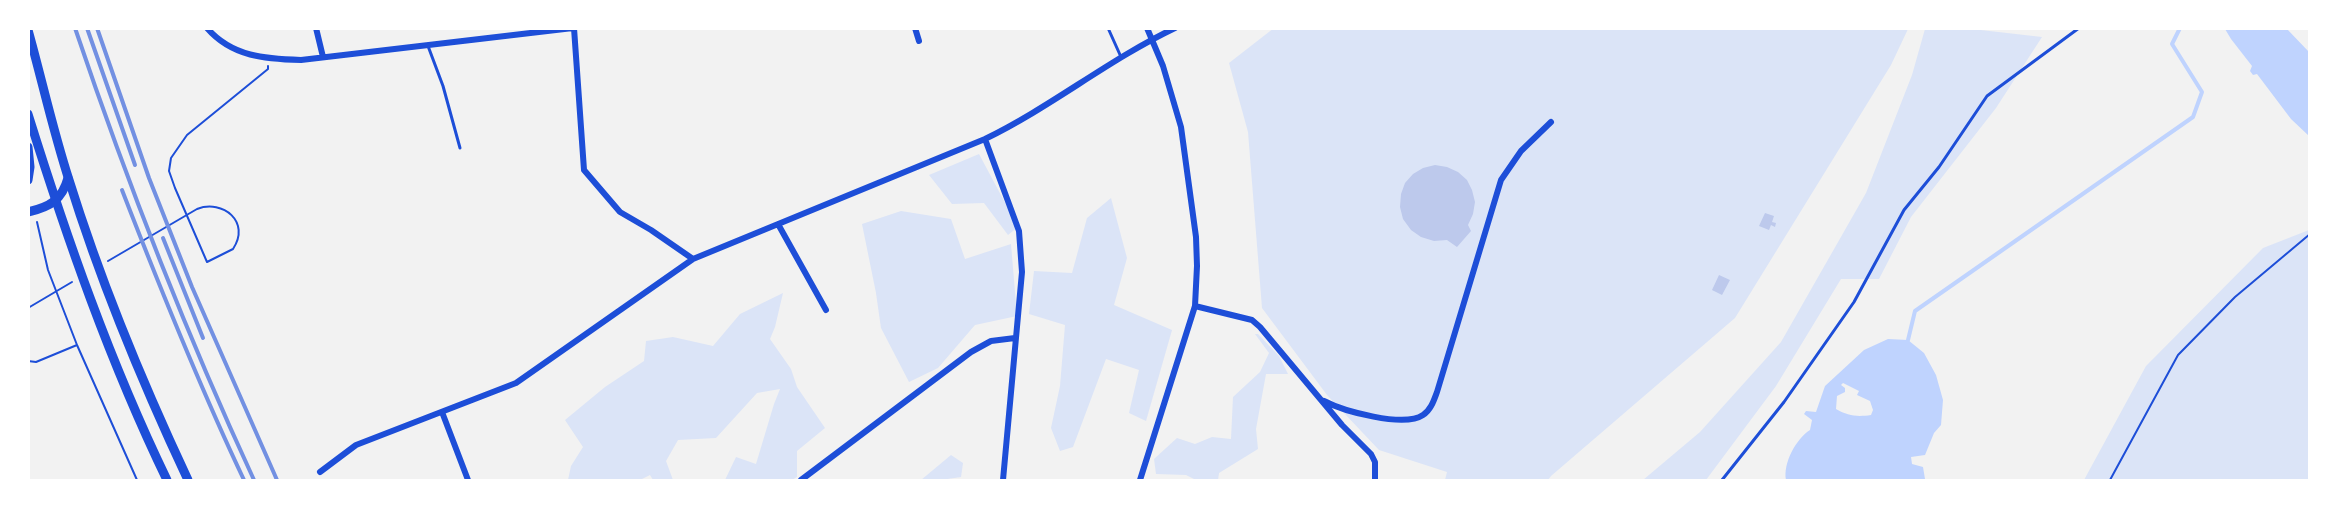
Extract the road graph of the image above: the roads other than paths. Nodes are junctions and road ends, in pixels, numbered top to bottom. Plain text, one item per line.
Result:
1 (207, 28) edge
2 (316, 28) edge
3 (573, 28) edge
4 (915, 28) edge
5 (1108, 28) edge
6 (1147, 28) edge
7 (1174, 28) edge
8 (2079, 28) edge
9 (28, 30) edge
10 (1152, 39) junction
11 (919, 41) dead end
12 (428, 46) junction
13 (323, 57) junction
14 (1122, 57) junction
15 (28, 114) edge
16 (1551, 122) dead end
17 (985, 139) junction
18 (28, 147) edge
19 (460, 148) dead end
20 (68, 178) junction
21 (28, 180) edge
22 (55, 201) junction
23 (28, 212) edge
24 (778, 224) junction
25 (693, 259) junction
26 (1195, 306) junction
27 (826, 310) dead end
28 (1015, 338) junction
29 (1324, 401) junction
30 (442, 412) junction
31 (320, 472) dead end
32 (167, 480) edge
33 (188, 480) edge
34 (468, 480) edge
35 (801, 480) edge
36 (1003, 480) edge
37 (1140, 480) edge
38 (1375, 480) edge
39 (1722, 480) edge

1 - 13 street
2 - 13 street
3 - 12 street
3 - 25 street
4 - 11 street
5 - 14 lane
6 - 10 street
7 - 10 street
8 - 39 lane
9 - 20 main road
10 - 14 street
10 - 26 street
12 - 13 street
12 - 19 lane
14 - 17 street
15 - 22 main road
16 - 29 street
17 - 24 street
17 - 28 street
18 - 21 main road
20 - 22 main road
20 - 33 main road
22 - 23 main road
22 - 32 main road
24 - 25 street
24 - 27 street
25 - 30 street
26 - 29 street
26 - 37 street
28 - 35 street
28 - 36 street
29 - 38 street
30 - 31 street
30 - 34 street

